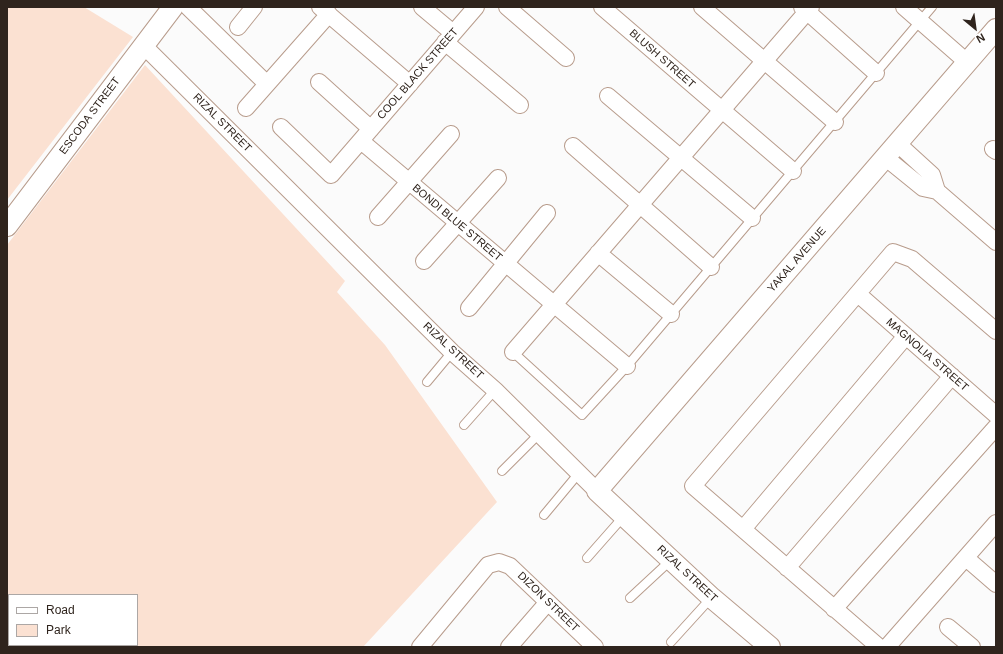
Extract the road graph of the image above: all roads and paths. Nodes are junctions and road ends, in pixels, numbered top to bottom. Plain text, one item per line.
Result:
1 (173, 7) edge
2 (188, 7) edge
3 (254, 7) edge
4 (422, 7) edge
5 (476, 7) edge
6 (507, 7) edge
7 (602, 7) edge
8 (702, 7) edge
9 (904, 7) edge
10 (932, 7) edge
11 (807, 8) edge
12 (324, 11) edge
13 (920, 21) junction
14 (238, 27) dead end
15 (996, 29) edge
16 (449, 38) junction
17 (144, 46) junction
18 (566, 58) dead end
19 (764, 61) junction
20 (968, 62) junction
21 (876, 73) junction
22 (319, 82) dead end
23 (267, 84) junction
24 (410, 84) junction
25 (608, 96) dead end
26 (520, 105) dead end
27 (246, 108) dead end
28 (722, 110) junction
29 (835, 122) junction
30 (281, 127) dead end
31 (371, 129) junction
32 (451, 134) dead end
33 (361, 142) junction
34 (573, 146) dead end
35 (892, 151) junction
36 (681, 158) junction
37 (793, 171) junction
38 (498, 178) dead end
39 (409, 183) junction
40 (640, 205) junction
41 (547, 213) dead end
42 (378, 217) dead end
43 (752, 218) junction
44 (458, 223) junction
45 (7, 226) edge
46 (996, 242) edge
47 (598, 253) junction
48 (424, 261) dead end
49 (506, 264) junction
50 (711, 267) junction
51 (858, 294) junction
52 (554, 305) junction
53 (469, 308) dead end
54 (671, 314) junction
55 (996, 331) edge
56 (906, 336) junction
57 (452, 352) junction
58 (513, 352) joint
59 (627, 366) junction
60 (952, 376) junction
61 (427, 382) dead end
62 (496, 390) junction
63 (996, 415) edge
64 (464, 425) dead end
65 (996, 426) edge
66 (539, 434) junction
67 (502, 471) dead end
68 (579, 473) junction
69 (598, 491) junction
70 (544, 515) dead end
71 (625, 516) junction
72 (996, 523) edge
73 (743, 529) junction
74 (587, 558) dead end
75 (966, 558) junction
76 (671, 560) junction
77 (787, 568) junction
78 (996, 584) edge
79 (630, 598) dead end
80 (712, 598) junction
81 (548, 602) junction
82 (834, 609) junction
83 (948, 627) dead end
84 (671, 642) dead end
85 (592, 646) edge
86 (420, 647) edge
87 (510, 647) edge
88 (770, 647) edge
89 (879, 647) edge
90 (887, 647) edge
91 (972, 647) edge

1 - 17 street, ESCODA STREET
2 - 23 street
3 - 14 street
4 - 16 street
5 - 16 street, COOL BLACK STREET
6 - 18 street
7 - 28 street, BLUSH STREET
8 - 19 street
9 - 13 street
10 - 13 lane
11 - 19 street
11 - 21 street
12 - 23 street
12 - 24 street
13 - 20 street
13 - 21 lane
15 - 20 street, YAKAL AVENUE
16 - 24 street, COOL BLACK STREET
16 - 26 street
17 - 45 street, ESCODA STREET
17 - 57 street, RIZAL STREET
19 - 28 street
19 - 29 street
20 - 35 street, YAKAL AVENUE
21 - 29 lane
22 - 31 street
23 - 27 street
24 - 31 street, COOL BLACK STREET
25 - 36 street
28 - 36 street
28 - 37 street, BLUSH STREET
29 - 37 lane
30 - 33 street, COOL BLACK STREET
31 - 33 street, COOL BLACK STREET
32 - 39 street
33 - 39 street, BONDI BLUE STREET
34 - 40 street
35 - 46 street
35 - 69 street, YAKAL AVENUE
36 - 40 street
36 - 43 street
37 - 43 lane
38 - 44 street
39 - 42 street
39 - 44 street, BONDI BLUE STREET
40 - 47 street
40 - 50 street
41 - 49 street
43 - 50 lane
44 - 48 street
44 - 49 street, BONDI BLUE STREET
47 - 52 street
47 - 54 street
49 - 52 street, BONDI BLUE STREET
49 - 53 street
50 - 54 lane
51 - 55 street
51 - 56 street, MAGNOLIA STREET
51 - 73 street
52 - 58 street
52 - 59 street, BONDI BLUE STREET
54 - 59 lane
56 - 60 street, MAGNOLIA STREET
56 - 73 street
57 - 61 lane
57 - 62 street, RIZAL STREET
58 - 59 lane
60 - 63 street, MAGNOLIA STREET
60 - 77 street
62 - 64 lane
62 - 66 street, RIZAL STREET
65 - 82 street
66 - 67 lane
66 - 68 street, RIZAL STREET
68 - 69 street, RIZAL STREET
68 - 70 lane
69 - 71 street, RIZAL STREET
71 - 74 lane
71 - 76 street, RIZAL STREET
72 - 75 street
73 - 77 street
75 - 78 street
75 - 90 street
76 - 79 lane
76 - 80 street, RIZAL STREET
77 - 82 street
80 - 84 lane
80 - 88 street, RIZAL STREET
81 - 85 street, DIZON STREET
81 - 86 street, DIZON STREET
81 - 87 street
82 - 89 street
83 - 91 street

